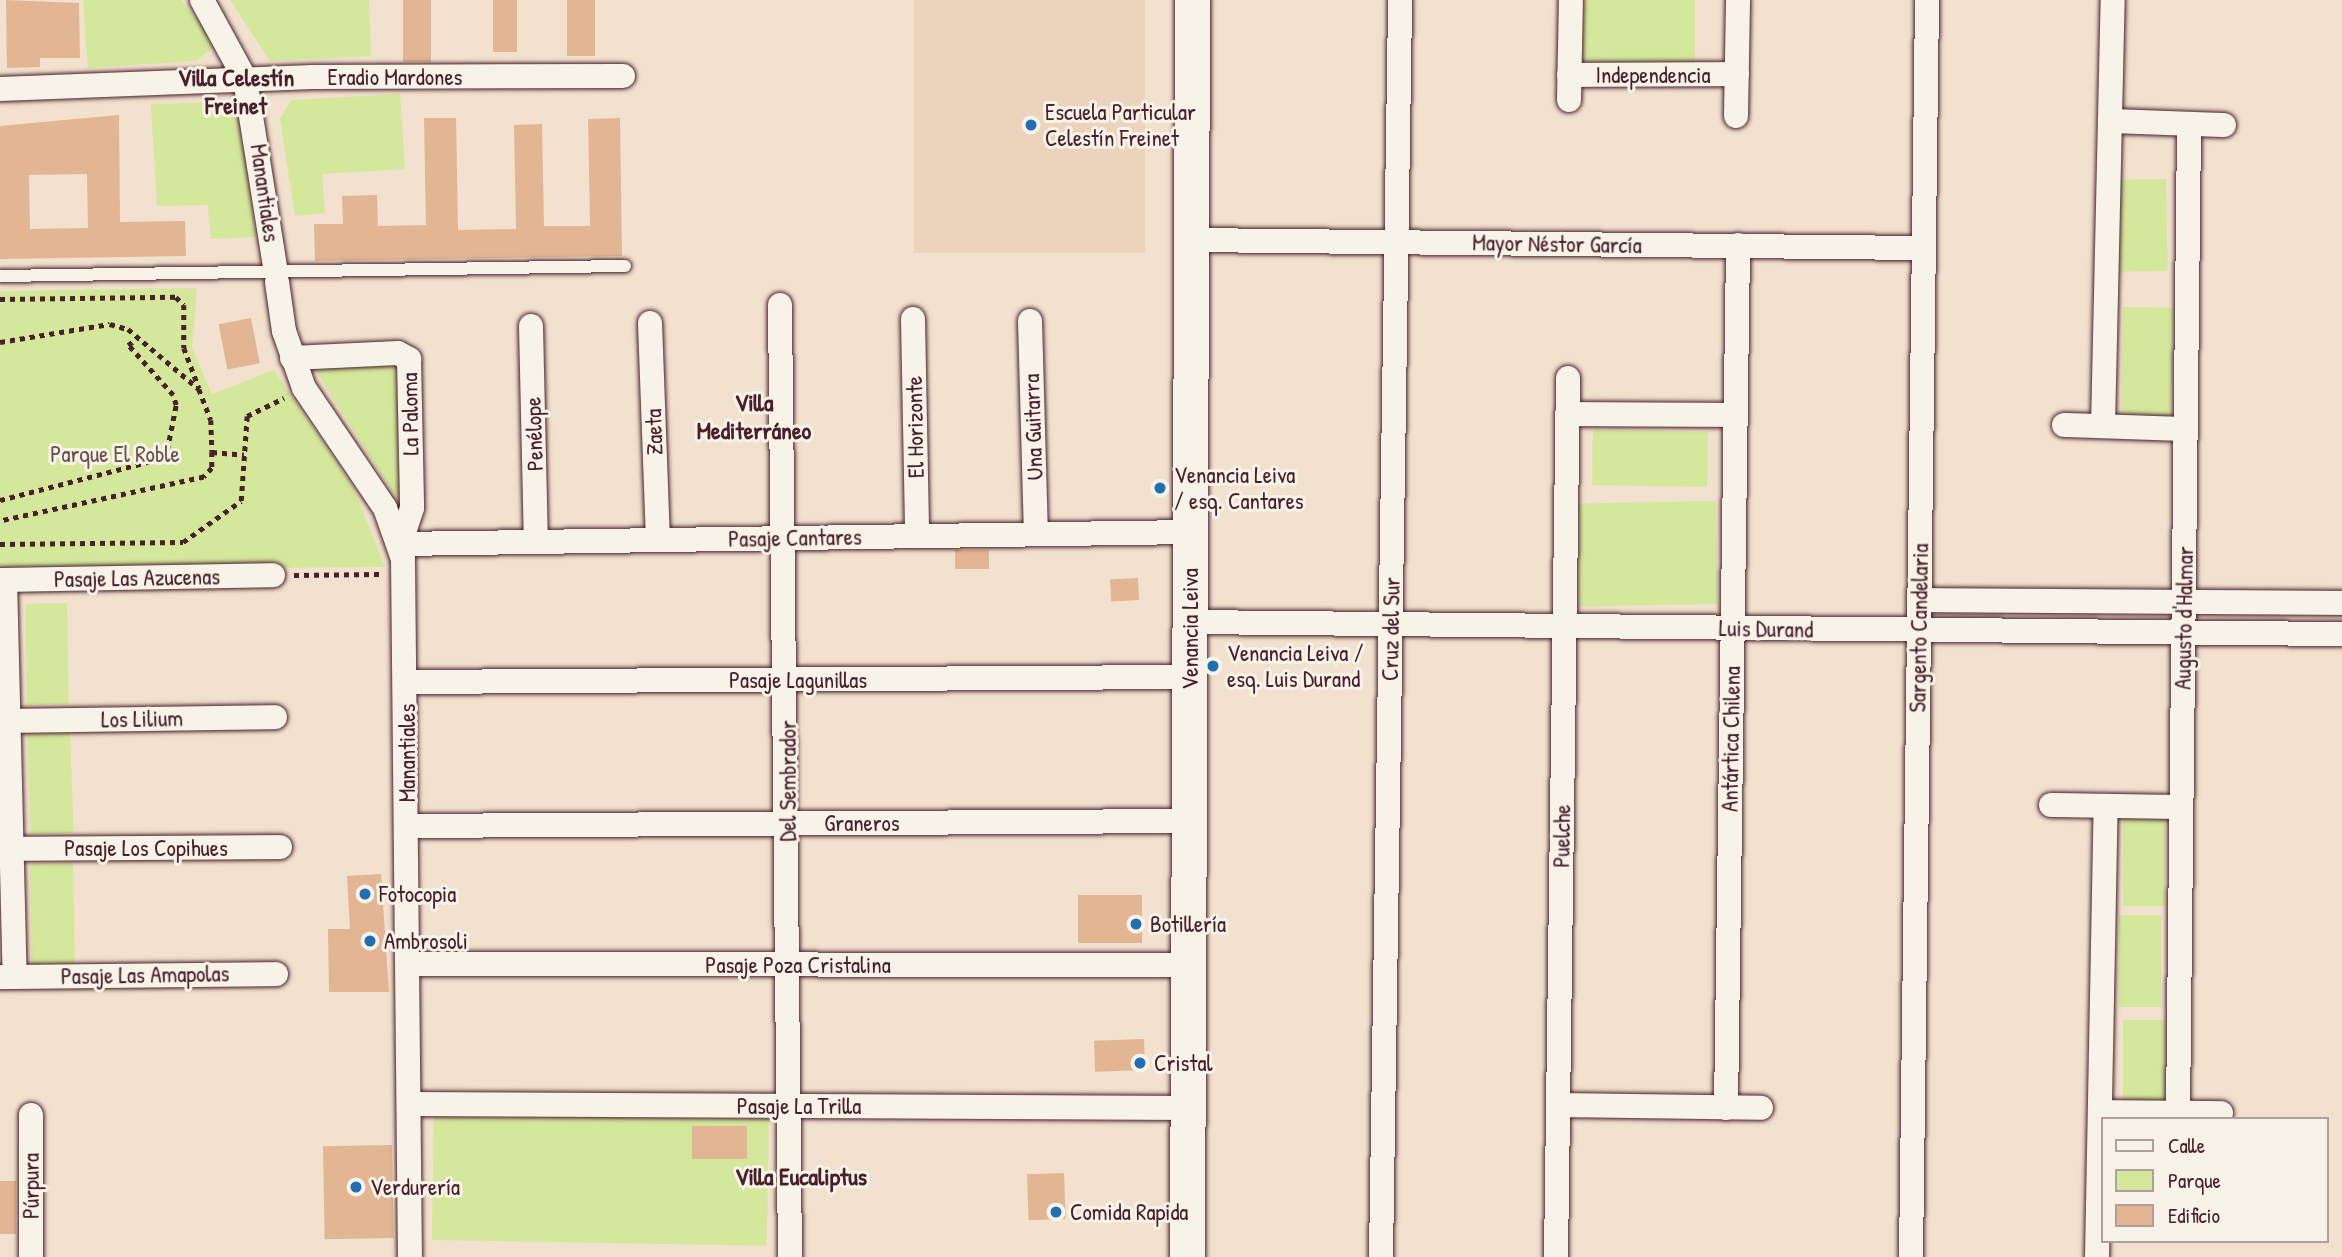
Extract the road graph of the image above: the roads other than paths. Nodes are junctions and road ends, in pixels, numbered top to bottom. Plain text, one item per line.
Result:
1 (202, 0) edge
2 (1192, 0) edge
3 (1400, 0) edge
4 (1571, 0) edge
5 (1738, 0) edge
6 (1927, 0) edge
7 (2113, 0) edge
8 (1569, 75) junction
9 (1737, 75) junction
10 (623, 76) dead end
11 (245, 79) junction
12 (0, 89) edge
13 (1569, 100) dead end
14 (1736, 116) dead end
15 (2110, 121) junction
16 (2189, 124) junction
17 (2224, 125) dead end
18 (1192, 240) junction
19 (1397, 242) junction
20 (1738, 245) junction
21 (1923, 248) junction
22 (625, 266) dead end
23 (0, 276) edge
24 (276, 277) junction
25 (780, 305) dead end
26 (913, 319) dead end
27 (1030, 321) dead end
28 (650, 323) dead end
29 (531, 326) dead end
30 (292, 358) junction
31 (1568, 378) dead end
32 (1567, 414) junction
33 (1735, 415) junction
34 (2064, 425) dead end
35 (2103, 426) junction
36 (2186, 429) junction
37 (1190, 531) junction
38 (1037, 534) junction
39 (917, 536) junction
40 (785, 538) junction
41 (658, 540) junction
42 (536, 542) junction
43 (400, 544) junction
44 (273, 575) road end
45 (3, 580) edge
46 (1919, 600) junction
47 (2184, 602) junction
48 (2342, 603) edge
49 (1190, 622) junction
50 (1391, 624) junction
51 (1564, 626) junction
52 (1732, 628) junction
53 (1918, 631) junction
54 (2183, 633) junction
55 (2342, 634) edge
56 (1190, 677) junction
57 (788, 680) junction
58 (407, 682) junction
59 (275, 717) dead end
60 (4, 721) edge
61 (2051, 805) dead end
62 (2106, 806) junction
63 (2181, 807) junction
64 (1189, 821) junction
65 (788, 824) junction
66 (408, 826) junction
67 (280, 847) dead end
68 (6, 849) edge
69 (408, 964) junction
70 (789, 965) junction
71 (1189, 965) junction
72 (276, 974) dead end
73 (7, 977) edge
74 (409, 1104) junction
75 (1558, 1105) junction
76 (790, 1106) junction
77 (1188, 1108) junction
78 (1726, 1108) junction
79 (1761, 1108) dead end
80 (2100, 1112) junction
81 (2178, 1113) junction
82 (2221, 1113) dead end
83 (31, 1115) dead end
84 (31, 1257) edge
85 (410, 1257) edge
86 (790, 1257) edge
87 (1187, 1257) edge
88 (1381, 1257) edge
89 (1556, 1257) edge
90 (1911, 1257) edge
91 (2097, 1257) edge

1 - 11 street, Manantiales
2 - 18 street, Venancia Leiva
3 - 19 street, Cruz del Sur
4 - 8 street, Independencia
5 - 9 street
6 - 21 street, Sargento Candelaria
7 - 15 street
8 - 9 street, Independencia
8 - 13 street, Independencia
9 - 14 street
10 - 11 street, Eradio Mardones
11 - 12 street, Eradio Mardones
11 - 24 street, Manantiales
15 - 16 street
15 - 35 street
16 - 17 street
16 - 36 street, Augusto d'Halmar
18 - 19 street, Mayor Néstor García
18 - 37 street, Venancia Leiva
19 - 20 street, Mayor Néstor García
19 - 50 street, Cruz del Sur
20 - 21 street, Mayor Néstor García
20 - 33 street, Antártica Chilena
21 - 46 street, Sargento Candelaria
22 - 24 lane
23 - 24 lane
24 - 30 street, Manantiales
25 - 40 street, Del Sembrador
26 - 39 street, El Horizonte
27 - 38 street, Una Guitarra
28 - 41 street, Zaeta
29 - 42 street, Penélope
30 - 43 street, Manantiales
30 - 43 street, La Paloma
31 - 32 street, Puelche
32 - 33 street
32 - 51 street, Puelche
33 - 52 street, Antártica Chilena
34 - 35 street
35 - 36 street
36 - 47 street, Augusto d'Halmar
37 - 38 street, Pasaje Cantares
37 - 49 street, Venancia Leiva
38 - 39 street, Pasaje Cantares
39 - 40 street, Pasaje Cantares
40 - 41 street, Pasaje Cantares
40 - 57 street, Del Sembrador
41 - 42 street, Pasaje Cantares
42 - 43 street, Pasaje Cantares
43 - 58 street, Manantiales
44 - 45 street, Pasaje Las Azucenas
45 - 60 street
46 - 47 street
46 - 53 street, Sargento Candelaria
47 - 48 street
47 - 54 street, Augusto d'Halmar
49 - 50 street, Luis Durand
49 - 56 street, Venancia Leiva
50 - 51 street, Luis Durand
50 - 88 street, Cruz del Sur
51 - 52 street, Luis Durand
51 - 75 street, Puelche
52 - 53 street, Luis Durand
52 - 78 street, Antártica Chilena
53 - 54 street, Luis Durand
53 - 90 street, Sargento Candelaria
54 - 55 street, Luis Durand
54 - 63 street, Augusto d'Halmar
56 - 57 street, Pasaje Lagunillas
56 - 64 street, Venancia Leiva
57 - 58 street, Pasaje Lagunillas
57 - 65 street, Del Sembrador
58 - 66 street, Manantiales
59 - 60 street, Los Lilium
60 - 68 street
61 - 62 street
62 - 63 street
62 - 80 street
63 - 81 street, Augusto d'Halmar
64 - 65 street, Graneros
64 - 71 street, Venancia Leiva
65 - 66 street, Graneros
65 - 70 street, Del Sembrador
66 - 69 street, Manantiales
67 - 68 street, Pasaje Los Copihues
68 - 73 street
69 - 70 street, Pasaje Poza Cristalina
69 - 74 street, Manantiales
70 - 71 street, Pasaje Poza Cristalina
70 - 76 street, Del Sembrador
71 - 77 street, Venancia Leiva
72 - 73 street, Pasaje Las Amapolas
74 - 76 street, Pasaje La Trilla
74 - 85 street, Manantiales
75 - 78 street
75 - 89 street, Puelche
76 - 77 street, Pasaje La Trilla
76 - 86 street, Del Sembrador
77 - 87 street, Venancia Leiva
78 - 79 street
80 - 81 street
80 - 91 street
81 - 82 street
83 - 84 street, Púrpura

